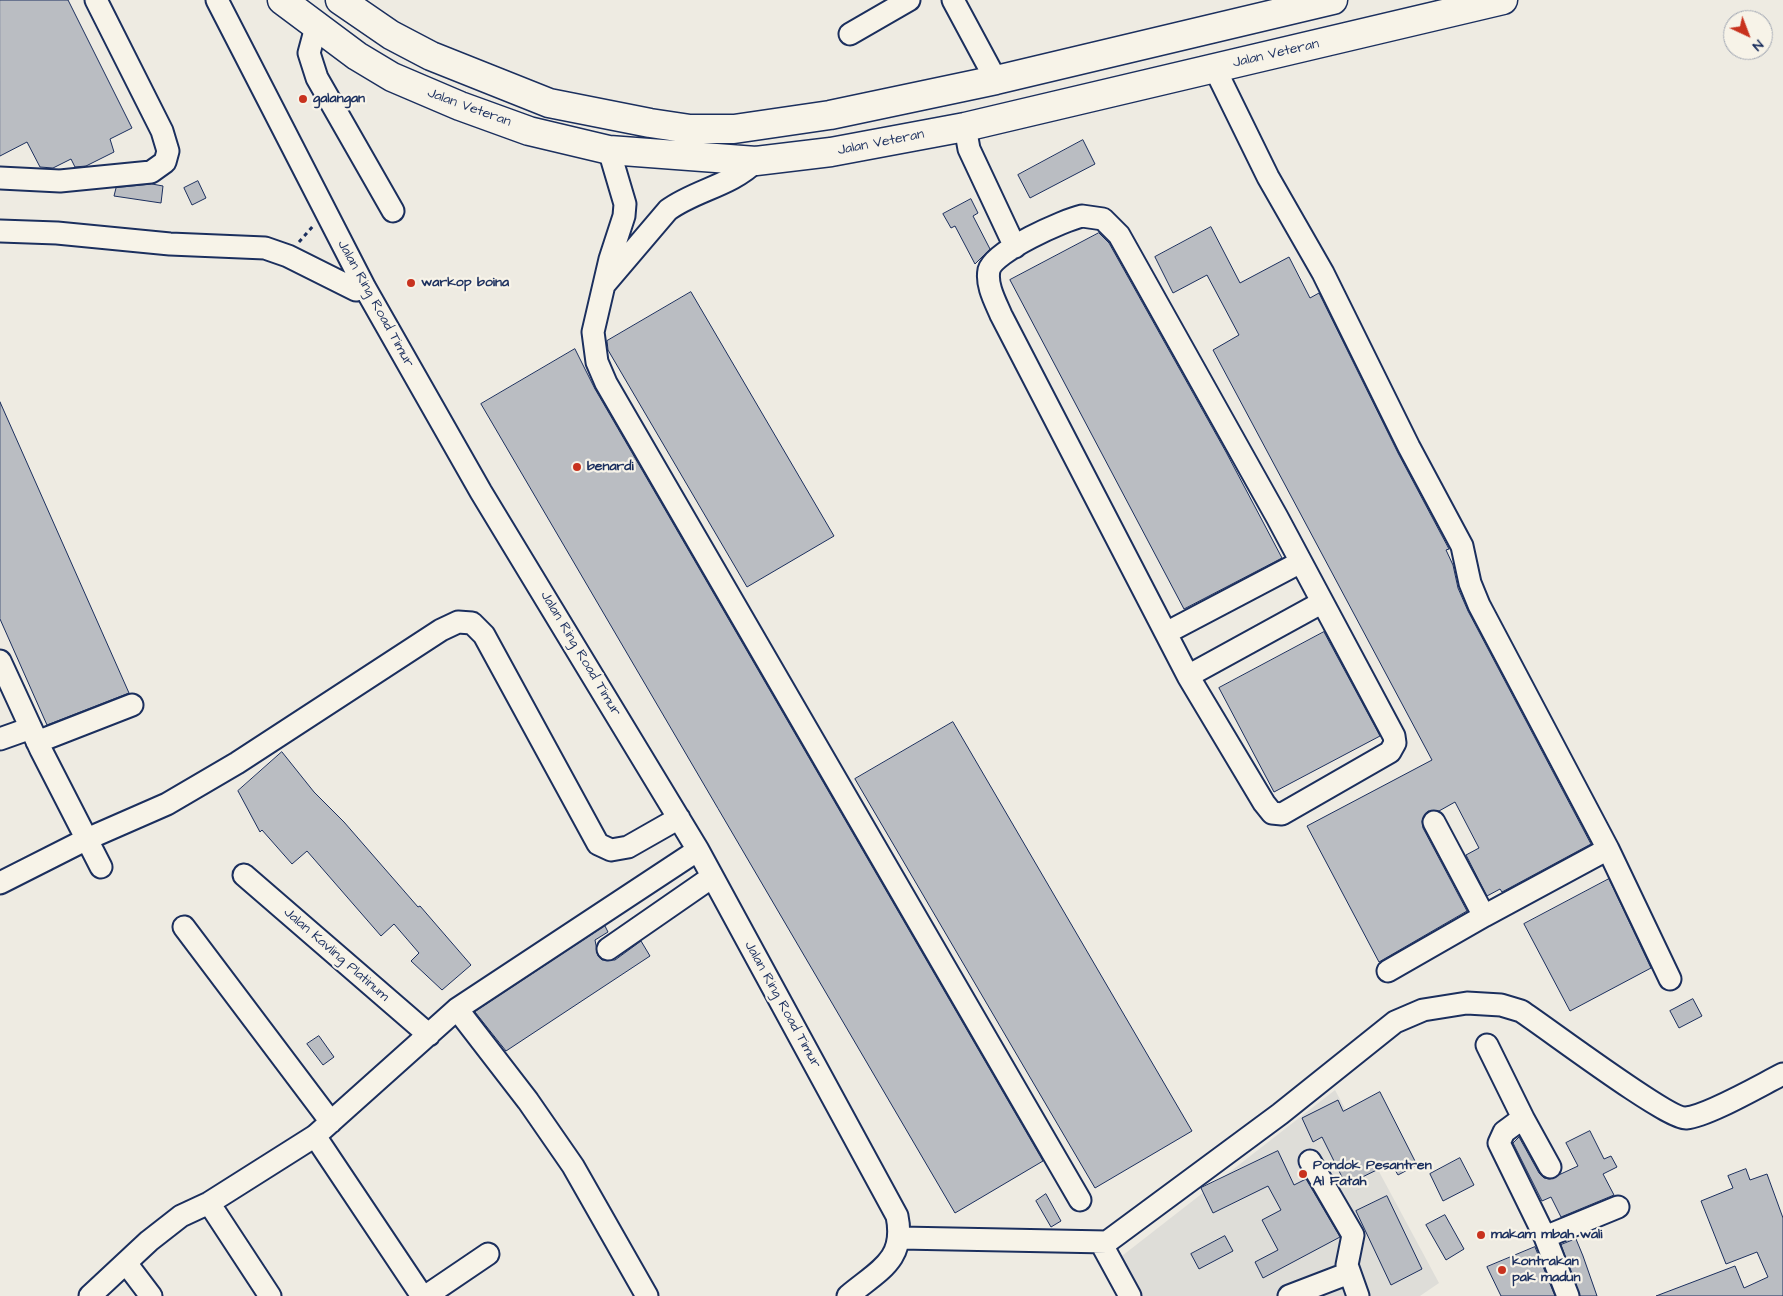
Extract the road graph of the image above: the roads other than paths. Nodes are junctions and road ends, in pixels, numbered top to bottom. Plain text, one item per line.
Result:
1 (96, 0) edge
2 (217, 0) edge
3 (282, 0) edge
4 (340, 0) edge
5 (909, 0) edge
6 (953, 0) edge
7 (1333, 0) edge
8 (1503, 0) edge
9 (1440, 7) edge
10 (316, 27) junction
11 (850, 34) dead end
12 (1216, 73) junction
13 (996, 80) junction
14 (968, 139) junction
15 (609, 150) junction
16 (756, 161) junction
17 (0, 178) edge
18 (393, 212) dead end
19 (0, 231) edge
20 (1015, 247) junction
21 (603, 286) junction
22 (365, 288) junction
23 (1299, 563) junction
24 (1321, 603) junction
25 (1166, 633) junction
26 (0, 661) edge
27 (1188, 676) junction
28 (132, 705) dead end
29 (0, 739) edge
30 (36, 740) junction
31 (679, 818) junction
32 (1434, 822) dead end
33 (87, 839) junction
34 (1608, 849) junction
35 (698, 850) junction
36 (100, 867) dead end
37 (244, 875) dead end
38 (712, 877) junction
39 (0, 883) edge
40 (1484, 916) junction
41 (184, 927) dead end
42 (608, 949) dead end
43 (1388, 971) dead end
44 (1670, 979) dead end
45 (457, 1010) junction
46 (429, 1035) junction
47 (1487, 1045) dead end
48 (1783, 1074) edge
49 (1523, 1118) junction
50 (331, 1122) junction
51 (315, 1136) junction
52 (1310, 1161) dead end
53 (1550, 1167) dead end
54 (1080, 1200) dead end
55 (209, 1203) junction
56 (1618, 1207) dead end
57 (1545, 1237) junction
58 (901, 1238) junction
59 (1101, 1243) junction
60 (488, 1254) dead end
61 (126, 1264) junction
62 (1349, 1273) junction
63 (90, 1296) edge
64 (151, 1296) edge
65 (270, 1296) edge
66 (422, 1296) edge
67 (426, 1296) edge
68 (647, 1296) edge
69 (848, 1296) edge
70 (1130, 1296) edge
71 (1289, 1296) edge
72 (1358, 1296) edge
73 (1568, 1296) edge

1 - 17 street
2 - 22 street, Jalan Ring Road Timur
3 - 10 main road, Jalan Veteran
4 - 13 main road
5 - 11 street
6 - 13 street
7 - 13 main road
8 - 9 main road, Jalan Veteran
9 - 12 main road, Jalan Veteran
10 - 15 main road, Jalan Veteran
10 - 18 street
12 - 14 main road, Jalan Veteran
12 - 34 street
14 - 16 main road, Jalan Veteran
14 - 20 street
15 - 16 main road, Jalan Veteran
15 - 21 street
16 - 21 street
19 - 22 street
20 - 23 street
20 - 25 street
21 - 54 street
22 - 31 street, Jalan Ring Road Timur
23 - 24 street
23 - 25 street
24 - 27 street
24 - 27 street
25 - 27 street
26 - 30 street
28 - 30 street
29 - 30 street
30 - 33 street
31 - 33 street
31 - 35 street, Jalan Ring Road Timur
32 - 40 street
33 - 36 street
33 - 39 street
34 - 40 street
34 - 44 street
35 - 38 street, Jalan Ring Road Timur
35 - 45 street
37 - 46 street, Jalan Kavling Platinum
38 - 42 street
38 - 58 street, Jalan Ring Road Timur
40 - 43 street
41 - 50 street
45 - 46 street
45 - 68 street
46 - 50 street
47 - 49 street
48 - 59 street
49 - 53 street
49 - 57 street
50 - 51 street
51 - 55 street
51 - 66 street
52 - 62 street
55 - 61 street
55 - 65 street
56 - 57 street
57 - 73 street
58 - 59 street
58 - 69 street
59 - 70 street
60 - 67 street
61 - 63 street
61 - 64 street
62 - 71 street
62 - 72 street

